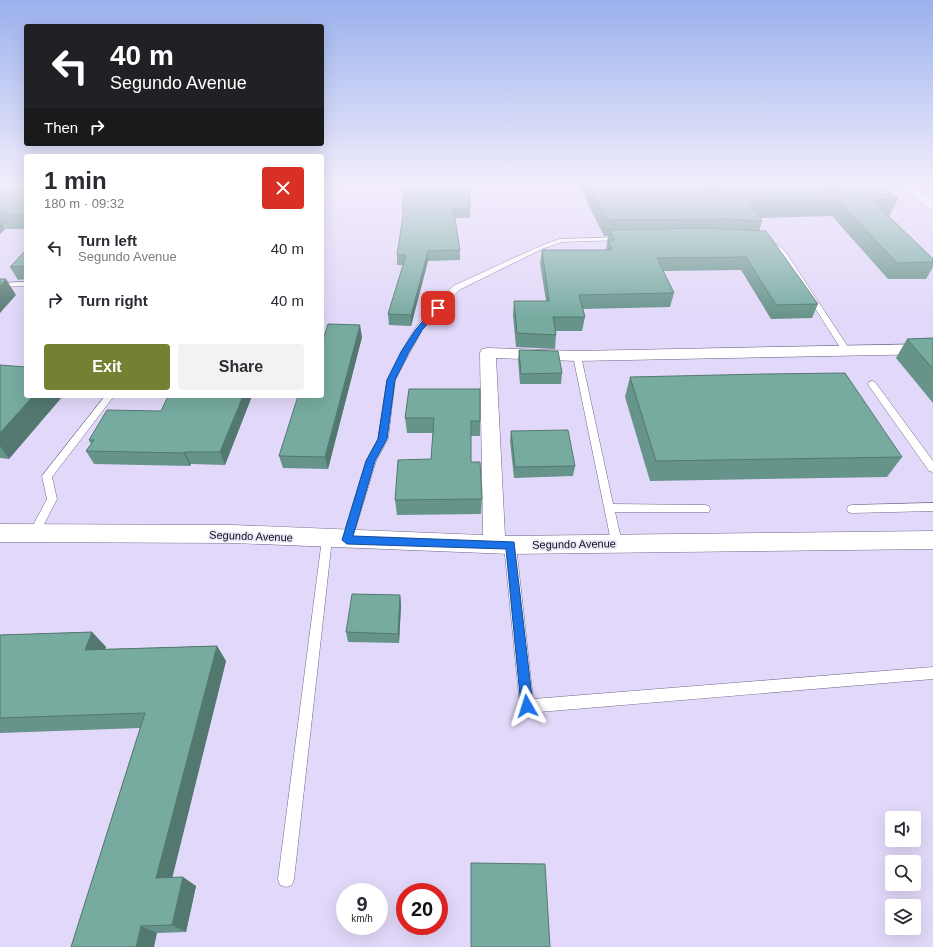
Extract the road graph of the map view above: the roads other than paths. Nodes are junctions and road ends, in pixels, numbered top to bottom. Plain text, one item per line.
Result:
1 (630, 239) edge
2 (757, 240) edge
3 (24, 284) edge
4 (0, 285) edge
5 (933, 349) edge
6 (846, 350) junction
7 (577, 356) junction
8 (872, 384) dead end
9 (108, 398) edge
10 (933, 468) edge
11 (933, 506) edge
12 (609, 508) junction
13 (705, 509) dead end
14 (852, 509) dead end
15 (0, 533) edge
16 (34, 533) junction
17 (337, 540) junction
18 (933, 540) edge
19 (616, 543) junction
20 (502, 544) junction
21 (933, 673) edge
22 (286, 879) dead end

1 - 17 lane
2 - 6 lane
3 - 4 lane
5 - 6 street
6 - 7 street
7 - 12 lane
7 - 20 street
8 - 10 lane
9 - 16 lane
11 - 14 lane
12 - 13 lane
12 - 19 lane
15 - 16 street, Segundo Avenue
16 - 17 street, Segundo Avenue
17 - 20 street, Segundo Avenue
17 - 22 lane
18 - 19 street, Segundo Avenue
19 - 20 street, Segundo Avenue
20 - 21 lane

